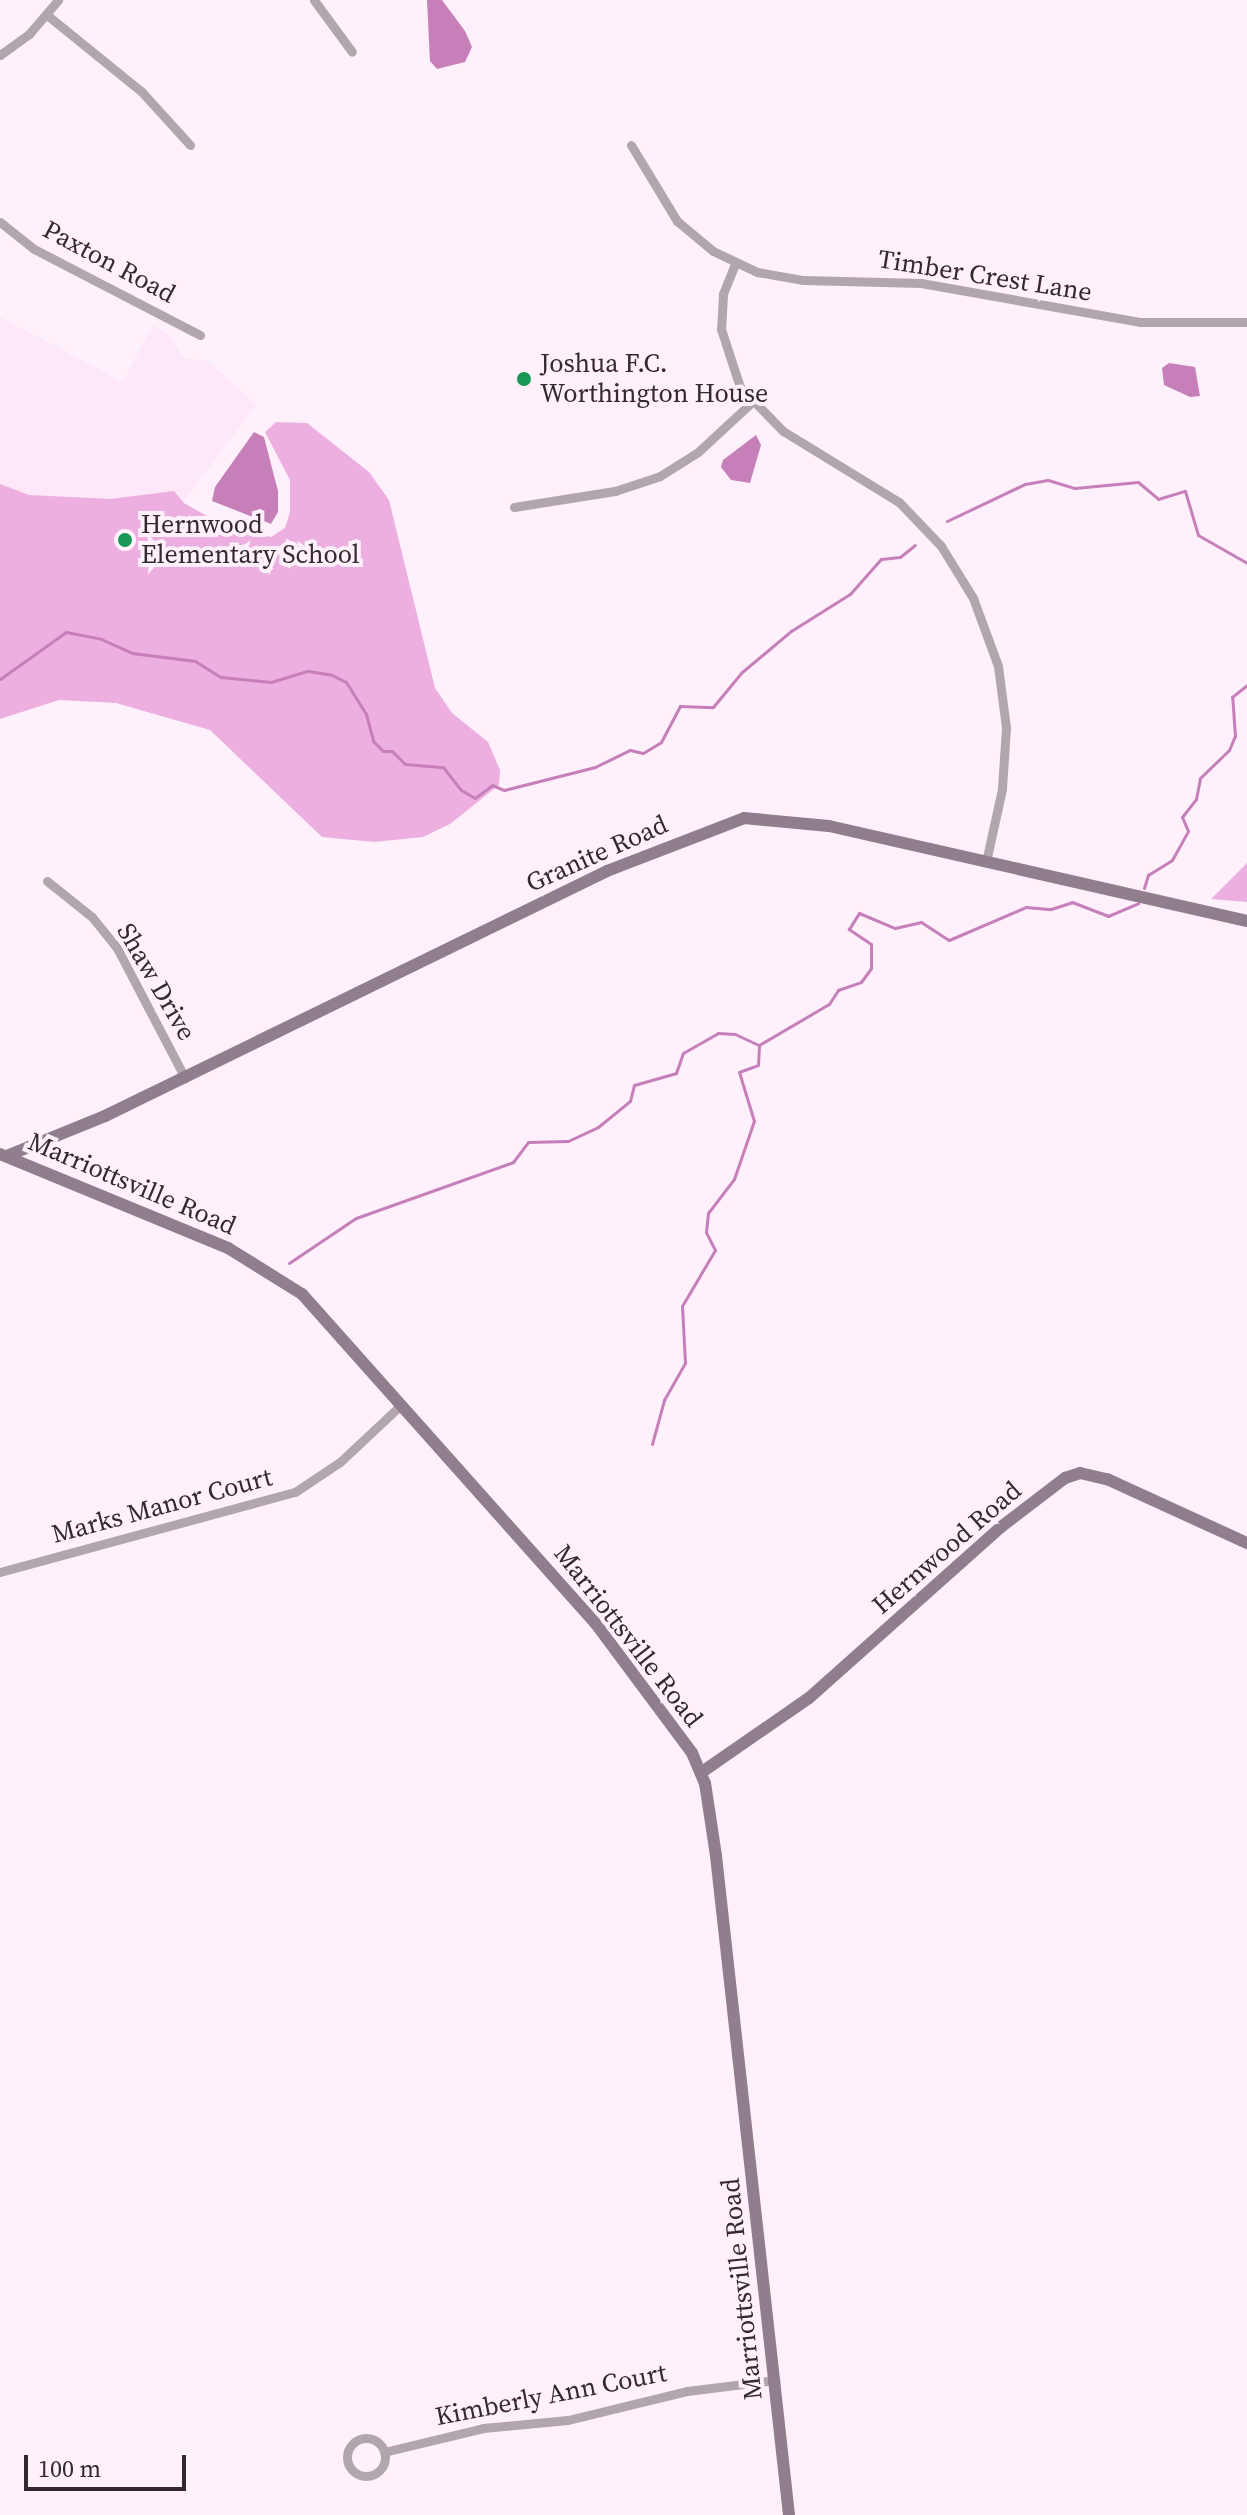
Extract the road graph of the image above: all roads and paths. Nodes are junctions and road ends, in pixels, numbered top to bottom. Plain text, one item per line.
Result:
1 (58, 0) edge
2 (314, 0) edge
3 (47, 15) junction
4 (352, 52) dead end
5 (0, 55) edge
6 (190, 145) dead end
7 (631, 145) dead end
8 (0, 222) edge
9 (735, 264) junction
10 (1247, 322) edge
11 (200, 335) dead end
12 (752, 402) junction
13 (514, 507) dead end
14 (986, 862) junction
15 (47, 881) dead end
16 (1247, 921) edge
17 (185, 1078) junction
18 (3, 1155) edge
19 (401, 1405) junction
20 (1247, 1543) edge
21 (0, 1572) edge
22 (702, 1772) junction
23 (775, 2380) junction
24 (384, 2452) junction
25 (789, 2515) edge

1 - 3 street
2 - 4 street
3 - 5 street
3 - 6 street
7 - 9 street, Timber Crest Lane
8 - 11 street, Paxton Road
9 - 10 street, Timber Crest Lane
9 - 12 street
12 - 13 street
12 - 14 street
14 - 16 street, Granite Road
14 - 17 street, Granite Road
15 - 17 street, Shaw Drive
17 - 18 street, Granite Road
18 - 19 street, Marriottsville Road
19 - 21 street, Marks Manor Court
19 - 22 street, Marriottsville Road
20 - 22 street, Hernwood Road
22 - 23 street, Marriottsville Road
23 - 24 street, Kimberly Ann Court
23 - 25 street, Marriottsville Road
24 - 24 street, Kimberly Ann Court

